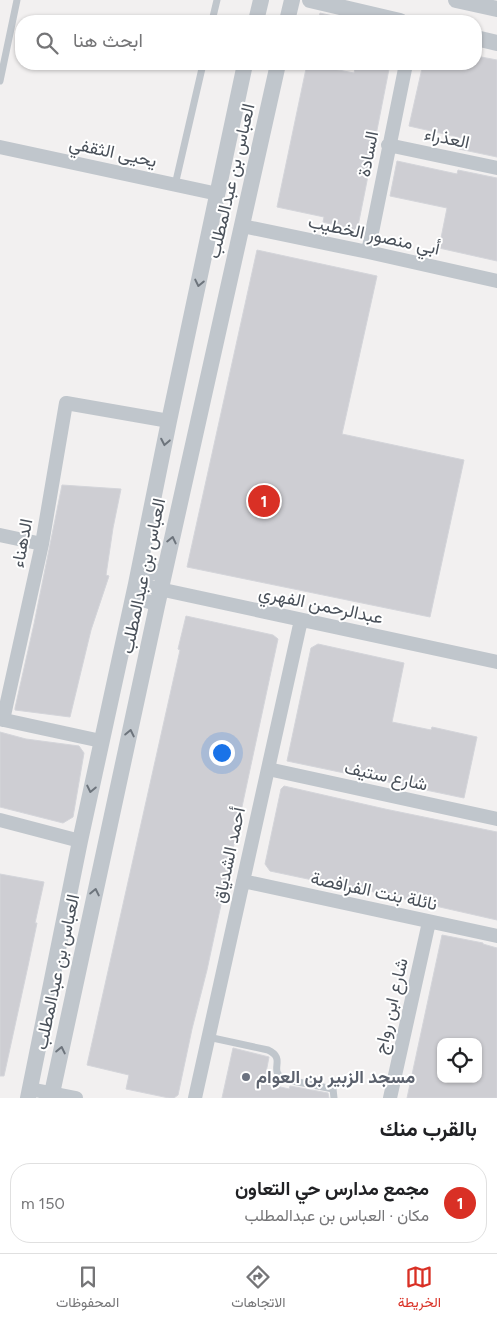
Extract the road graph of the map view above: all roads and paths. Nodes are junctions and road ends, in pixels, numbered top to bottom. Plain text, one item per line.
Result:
1 (17, 0) edge
2 (217, 0) edge
3 (261, 0) edge
4 (292, 0) edge
5 (310, 0) edge
6 (456, 0) edge
7 (497, 9) edge
8 (213, 15) edge
9 (257, 15) edge
10 (288, 15) edge
11 (374, 15) edge
12 (482, 39) edge
13 (497, 43) edge
14 (202, 70) edge
15 (244, 70) edge
16 (277, 70) edge
17 (405, 70) edge
18 (0, 81) edge
19 (388, 145) junction
20 (0, 146) edge
21 (497, 168) edge
22 (175, 184) junction
23 (218, 194) junction
24 (242, 226) junction
25 (368, 252) junction
26 (497, 281) edge
27 (169, 421) junction
28 (0, 535) edge
29 (42, 544) junction
30 (141, 563) junction
31 (165, 570) junction
32 (136, 584) junction
33 (161, 589) junction
34 (132, 603) junction
35 (157, 606) junction
36 (301, 620) junction
37 (497, 662) edge
38 (2, 719) edge
39 (101, 741) junction
40 (268, 769) junction
41 (497, 819) edge
42 (0, 820) edge
43 (80, 841) junction
44 (243, 881) junction
45 (429, 922) junction
46 (497, 936) edge
47 (208, 1037) junction
48 (29, 1093) edge
49 (51, 1095) edge
50 (76, 1098) edge
51 (195, 1098) edge
52 (334, 1098) edge
53 (390, 1098) edge

1 - 18 lane
2 - 8 lane
3 - 9 street
4 - 10 street
5 - 11 street
6 - 7 street
12 - 13 street
14 - 22 lane
15 - 23 street, العباس بن عبدالمطلب
16 - 24 street, العباس بن عبدالمطلب
17 - 19 street, السادة
19 - 21 street, العذراء
19 - 25 street, السادة
20 - 22 street, يحيى الثقفي
22 - 23 street, يحيى الثقفي
23 -> 27 street, العباس بن عبدالمطلب
24 - 25 street, أبي منصور الخطيب
31 -> 24 street, العباس بن عبدالمطلب
25 - 26 street, أبي منصور الخطيب
27 - 29 street, الدهناء
27 -> 30 street, العباس بن عبدالمطلب
28 - 29 street
29 - 38 street, الدهناء
30 - 31 street
30 - 32 street, العباس بن عبدالمطلب
31 - 33 street, العباس بن عبدالمطلب
32 - 33 street, عبدالرحمن الفهري
32 - 34 street, العباس بن عبدالمطلب
33 - 35 street, العباس بن عبدالمطلب
33 - 36 street, عبدالرحمن الفهري
34 - 35 street
34 - 39 street, العباس بن عبدالمطلب
49 -> 35 street, العباس بن عبدالمطلب
36 - 37 street, عبدالرحمن الفهري
36 - 40 street, أحمد الشدياق
38 - 39 street
39 -> 43 street, العباس بن عبدالمطلب
40 - 41 street, شارع ستيف
40 - 44 street, أحمد الشدياق
42 - 43 street
43 - 48 street, العباس بن عبدالمطلب
44 - 45 street, نائلة بنت الفرافصة
44 - 47 street, أحمد الشدياق
45 - 46 street, نائلة بنت الفرافصة
45 - 53 street, شارع ابن رواج
47 - 51 street, أحمد الشدياق
47 - 52 lane
48 - 49 street
49 - 50 street

